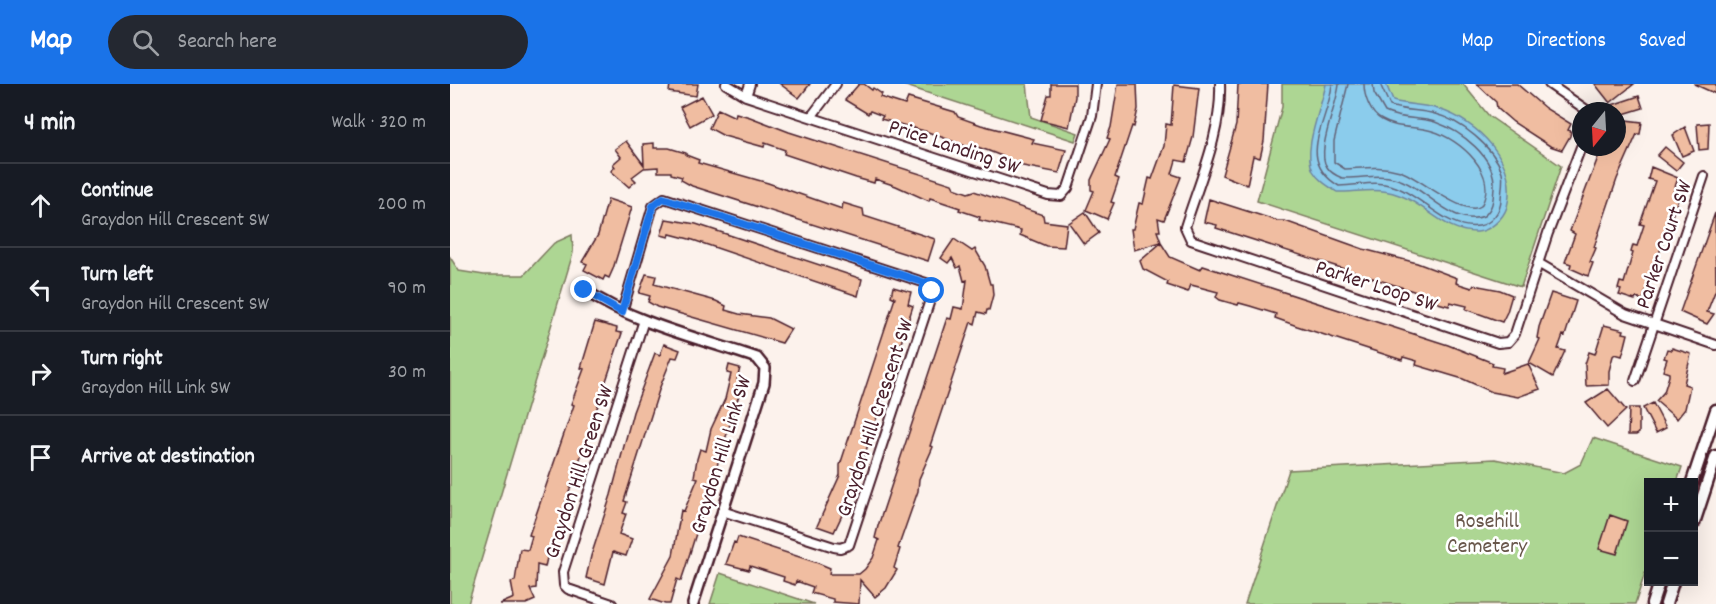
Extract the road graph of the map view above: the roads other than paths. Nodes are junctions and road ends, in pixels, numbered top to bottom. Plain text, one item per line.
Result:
1 (726, 84) edge
2 (750, 84) edge
3 (836, 84) edge
4 (1096, 84) edge
5 (1220, 84) edge
6 (1549, 84) edge
7 (746, 96) junction
8 (1575, 102) edge
9 (811, 117) junction
10 (1578, 156) edge
11 (1704, 176) dead end
12 (1538, 263) junction
13 (584, 290) dead end
14 (622, 312) junction
15 (644, 320) junction
16 (1654, 324) junction
17 (1716, 345) edge
18 (1635, 381) dead end
19 (1716, 410) edge
20 (1716, 456) edge
21 (1694, 478) edge
22 (722, 511) junction
23 (1698, 511) edge
24 (1658, 586) edge
25 (1672, 586) edge
26 (612, 604) edge
27 (693, 604) edge
28 (1652, 604) edge
29 (1666, 604) edge

1 - 7 street, Price Landing SW
2 - 7 street
3 - 9 street
4 - 9 street, Price Landing SW
5 - 12 street, Parker Loop SW
6 - 8 street
7 - 9 street, Price Landing SW
10 - 12 street, Parker Loop SW
11 - 16 street, Parker Court SW
12 - 16 street
13 - 14 street, Graydon Hill Link SW
14 - 15 street, Graydon Hill Link SW
14 - 22 street, Graydon Hill Crescent SW
15 - 22 street, Graydon Hill Link SW
15 - 26 street, Graydon Hill Green SW
16 - 17 street
16 - 18 street, Parker Court SW
19 - 21 main road
20 - 23 main road
22 - 27 street, Graydon Hill Link SW
24 - 28 main road
25 - 29 main road

